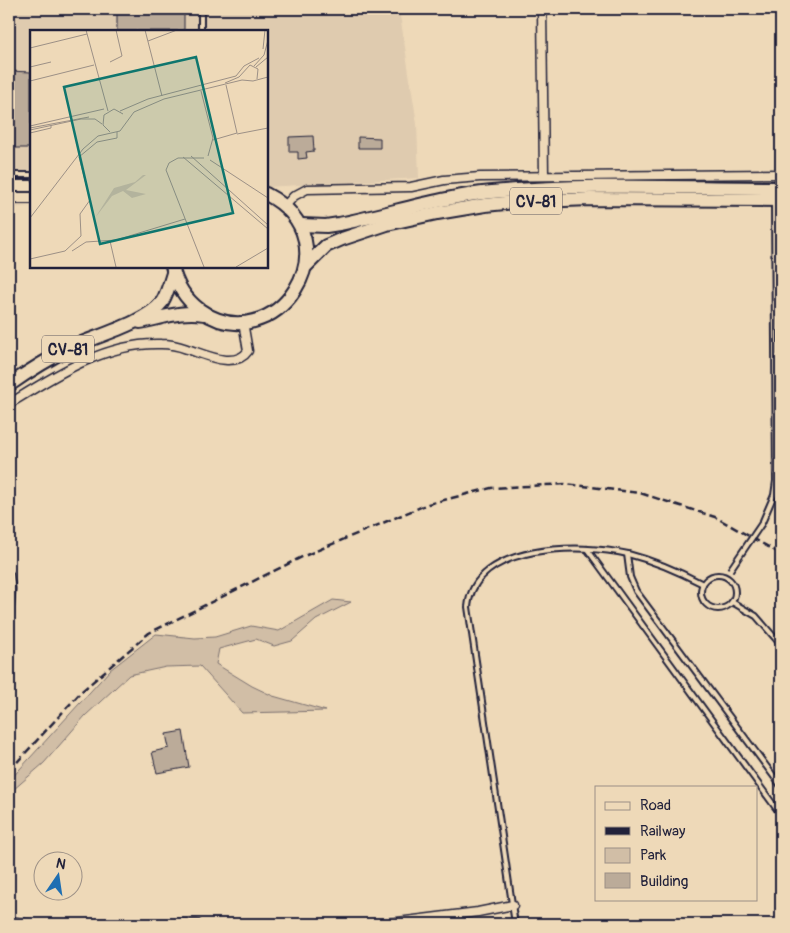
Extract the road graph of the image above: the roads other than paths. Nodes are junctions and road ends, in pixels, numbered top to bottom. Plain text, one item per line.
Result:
1 (201, 9) edge
2 (542, 9) edge
3 (201, 30) edge
4 (30, 174) edge
5 (781, 174) edge
6 (9, 175) edge
7 (544, 176) junction
8 (9, 186) edge
9 (30, 186) edge
10 (781, 188) edge
11 (268, 195) edge
12 (9, 198) edge
13 (30, 198) edge
14 (778, 200) edge
15 (285, 206) junction
16 (301, 225) junction
17 (304, 267) junction
18 (172, 270) edge
19 (206, 314) junction
20 (243, 322) junction
21 (132, 323) junction
22 (9, 385) edge
23 (9, 404) edge
24 (774, 495) junction
25 (781, 495) edge
26 (587, 549) junction
27 (627, 554) junction
28 (9, 575) edge
29 (727, 577) junction
30 (703, 584) junction
31 (732, 602) junction
32 (9, 614) edge
33 (781, 645) edge
34 (781, 786) edge
35 (781, 815) edge
36 (513, 905) junction
37 (9, 921) edge
38 (29, 924) edge
39 (174, 924) edge
40 (197, 924) edge
41 (382, 924) edge
42 (515, 924) edge

1 - 3 lane
2 - 7 street
4 - 6 lane
5 - 7 street
7 - 15 street
8 - 9 street
10 - 16 main road, CV-81
11 - 15 main road, CV-81
12 - 13 street
14 - 17 main road, CV-81
14 - 24 lane
15 - 16 main road, CV-81
16 - 17 main road, CV-81
17 - 20 main road, CV-81
18 - 19 main road, CV-81
18 - 21 main road, CV-81
19 - 20 main road, CV-81
19 - 21 main road, CV-81
20 - 23 street
21 - 22 main road, CV-81
24 - 25 lane
24 - 29 lane, bridge
26 - 27 lane
26 - 35 lane
26 - 36 lane
27 - 30 lane
27 - 34 lane
28 - 32 street
29 - 30 lane
29 - 31 lane
30 - 31 lane
31 - 33 lane
36 - 41 street
36 - 42 lane
37 - 38 street
39 - 40 street

